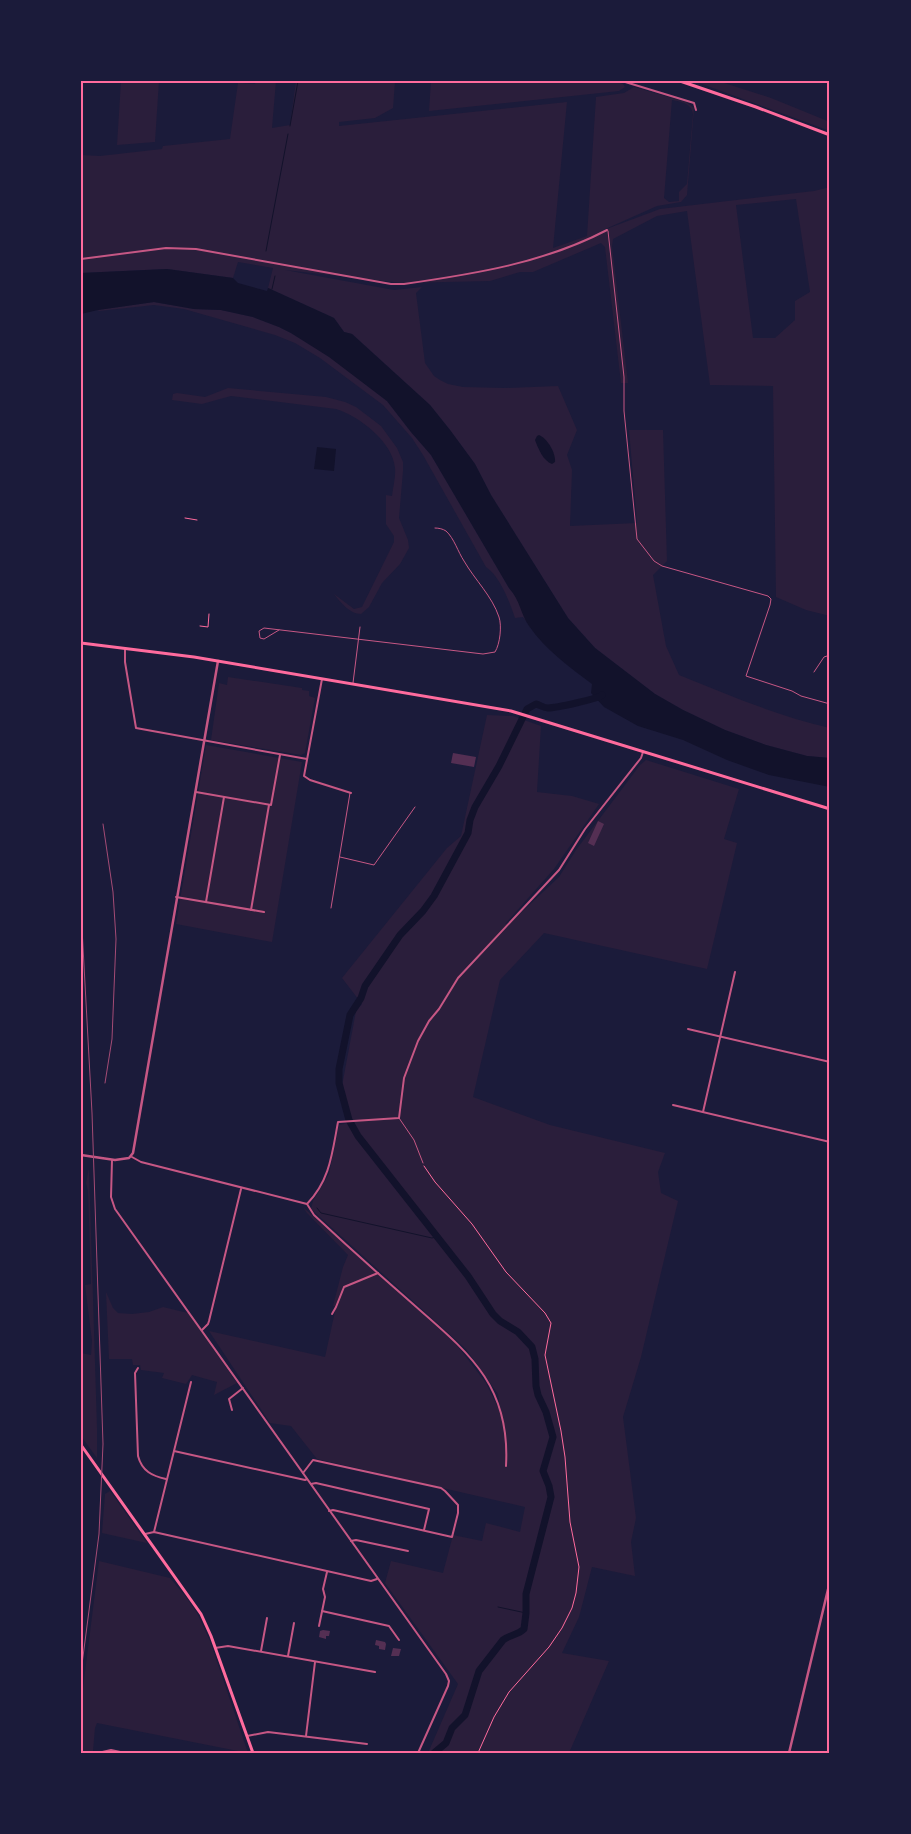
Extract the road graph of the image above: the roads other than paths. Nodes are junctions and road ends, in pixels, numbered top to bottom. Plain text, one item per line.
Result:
1 (622, 81) edge
2 (680, 81) edge
3 (696, 110) dead end
4 (830, 135) edge
5 (608, 230) joint
6 (81, 259) edge
7 (435, 528) dead end
8 (360, 627) dead end
9 (279, 630) junction
10 (359, 639) junction
11 (81, 643) edge
12 (125, 648) junction
13 (830, 654) edge
14 (218, 660) junction
15 (814, 672) dead end
16 (322, 680) junction
17 (353, 685) junction
18 (830, 704) edge
19 (204, 741) junction
20 (643, 752) junction
21 (280, 755) junction
22 (307, 759) junction
23 (194, 792) junction
24 (350, 793) joint
25 (224, 797) junction
26 (269, 804) junction
27 (414, 807) dead end
28 (830, 810) edge
29 (340, 856) junction
30 (176, 896) junction
31 (206, 902) junction
32 (331, 908) dead end
33 (251, 910) junction
34 (264, 912) dead end
35 (735, 972) dead end
36 (688, 1029) dead end
37 (720, 1036) junction
38 (830, 1062) edge
39 (673, 1105) dead end
40 (703, 1112) junction
41 (399, 1118) junction
42 (830, 1142) edge
43 (81, 1155) edge
44 (132, 1157) junction
45 (112, 1160) junction
46 (422, 1164) road end
47 (241, 1188) junction
48 (307, 1204) junction
49 (378, 1273) junction
50 (332, 1314) dead end
51 (202, 1330) junction
52 (138, 1368) dead end
53 (191, 1382) dead end
54 (243, 1388) junction
55 (232, 1410) dead end
56 (81, 1445) edge
57 (174, 1451) junction
58 (506, 1466) dead end
59 (303, 1473) junction
60 (166, 1479) junction
61 (307, 1479) junction
62 (310, 1484) junction
63 (330, 1511) junction
64 (424, 1531) junction
65 (154, 1532) junction
66 (145, 1534) junction
67 (351, 1541) junction
68 (408, 1551) dead end
69 (327, 1571) junction
70 (377, 1579) junction
71 (830, 1581) edge
72 (322, 1611) junction
73 (267, 1618) dead end
74 (294, 1623) dead end
75 (319, 1626) dead end
76 (399, 1640) dead end
77 (216, 1648) junction
78 (261, 1651) junction
79 (288, 1656) junction
80 (315, 1661) junction
81 (375, 1672) dead end
82 (247, 1736) junction
83 (306, 1736) junction
84 (367, 1744) dead end
85 (98, 1753) edge
86 (125, 1753) edge
87 (253, 1753) edge
88 (418, 1753) edge
89 (789, 1753) edge

1 - 3 street
2 - 4 main road
5 - 6 street
5 - 18 lane
7 - 10 lane
8 - 10 lane
9 - 9 lane
9 - 10 lane
10 - 17 lane
11 - 12 main road
12 - 14 main road
12 - 19 street
13 - 15 lane
14 - 16 main road
14 - 19 street
16 - 17 main road
16 - 22 street
17 - 20 main road
19 - 21 street
19 - 23 street
20 - 28 main road
20 - 41 street
21 - 22 street
21 - 26 street
22 - 24 street
23 - 25 street
23 - 30 street
24 - 29 lane
25 - 26 street
25 - 31 street
26 - 33 street
27 - 29 lane
29 - 32 lane
30 - 31 street
30 - 44 street
31 - 33 street
33 - 34 street
35 - 37 street
36 - 37 street
37 - 38 street
37 - 40 street
39 - 40 street
40 - 42 street
41 - 46 lane
41 - 48 street
43 - 45 street
44 - 45 street
44 - 47 street
45 - 51 street
47 - 48 street
47 - 51 street
48 - 49 street
49 - 50 street
49 - 58 street
51 - 54 street
52 - 60 street
53 - 57 street
54 - 55 street
54 - 59 street
56 - 66 main road
57 - 60 street
57 - 61 street
59 - 61 street
59 - 64 street
60 - 65 street
61 - 62 street
62 - 63 street
62 - 64 street
63 - 64 street
63 - 67 street
65 - 66 street
65 - 69 street
66 - 77 main road
67 - 68 street
67 - 70 street
69 - 70 street
69 - 72 street
70 - 88 street
71 - 89 street
72 - 75 street
72 - 76 street
73 - 78 street
74 - 79 street
77 - 78 street
77 - 82 main road
78 - 79 street
79 - 80 street
80 - 81 street
80 - 83 street
82 - 83 street
82 - 87 main road
83 - 84 street
85 - 86 street

